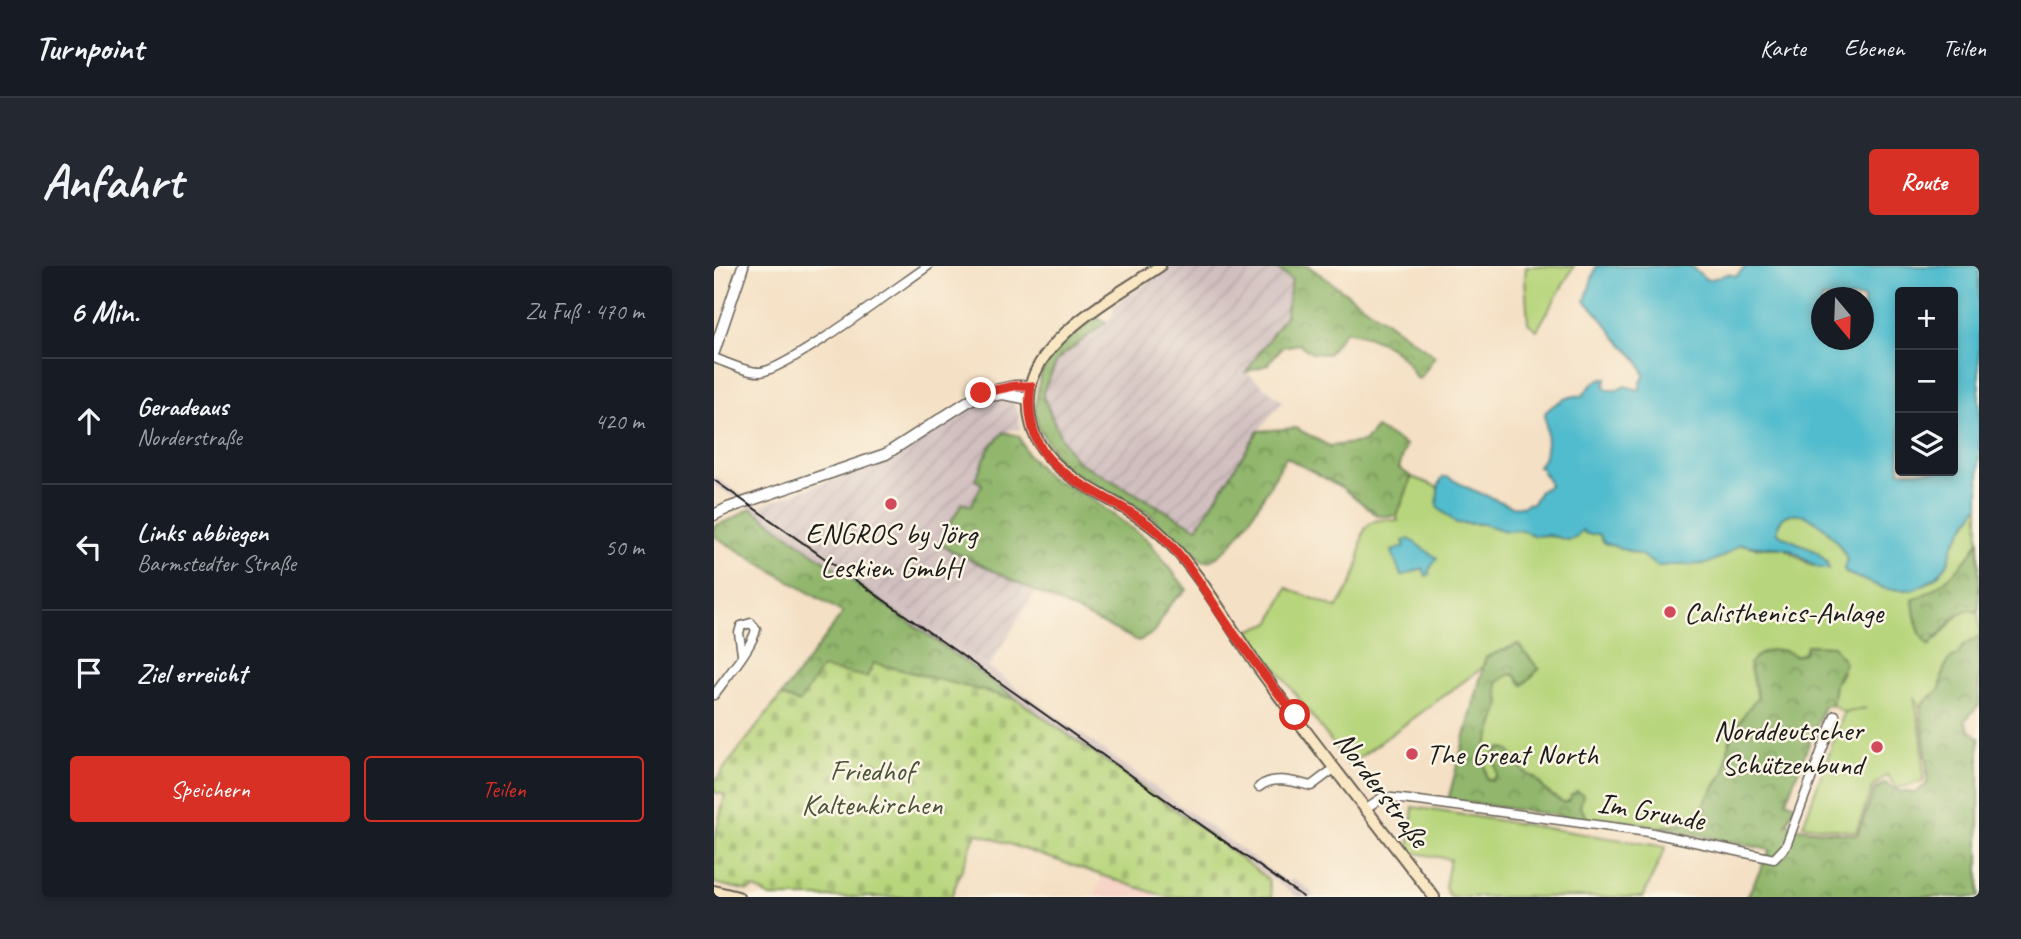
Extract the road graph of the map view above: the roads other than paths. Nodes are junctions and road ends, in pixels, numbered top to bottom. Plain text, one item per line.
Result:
1 (743, 266) edge
2 (928, 266) edge
3 (1160, 266) edge
4 (714, 352) edge
5 (714, 358) edge
6 (1031, 386) junction
7 (1029, 398) junction
8 (969, 400) junction
9 (714, 515) edge
10 (742, 654) dead end
11 (714, 695) edge
12 (1835, 715) dead end
13 (1335, 768) junction
14 (1259, 787) dead end
15 (1366, 808) junction
16 (714, 891) edge
17 (738, 897) edge
18 (1434, 897) edge

1 - 4 street
2 - 5 street
3 - 6 main road, Norderstraße
6 - 7 main road, Norderstraße
6 - 8 street
7 - 8 street
7 - 13 main road, Norderstraße
8 - 9 street
10 - 11 street
12 - 15 street, Im Grunde
13 - 14 street
13 - 15 main road, Norderstraße
15 - 18 main road, Norderstraße
16 - 17 main road

